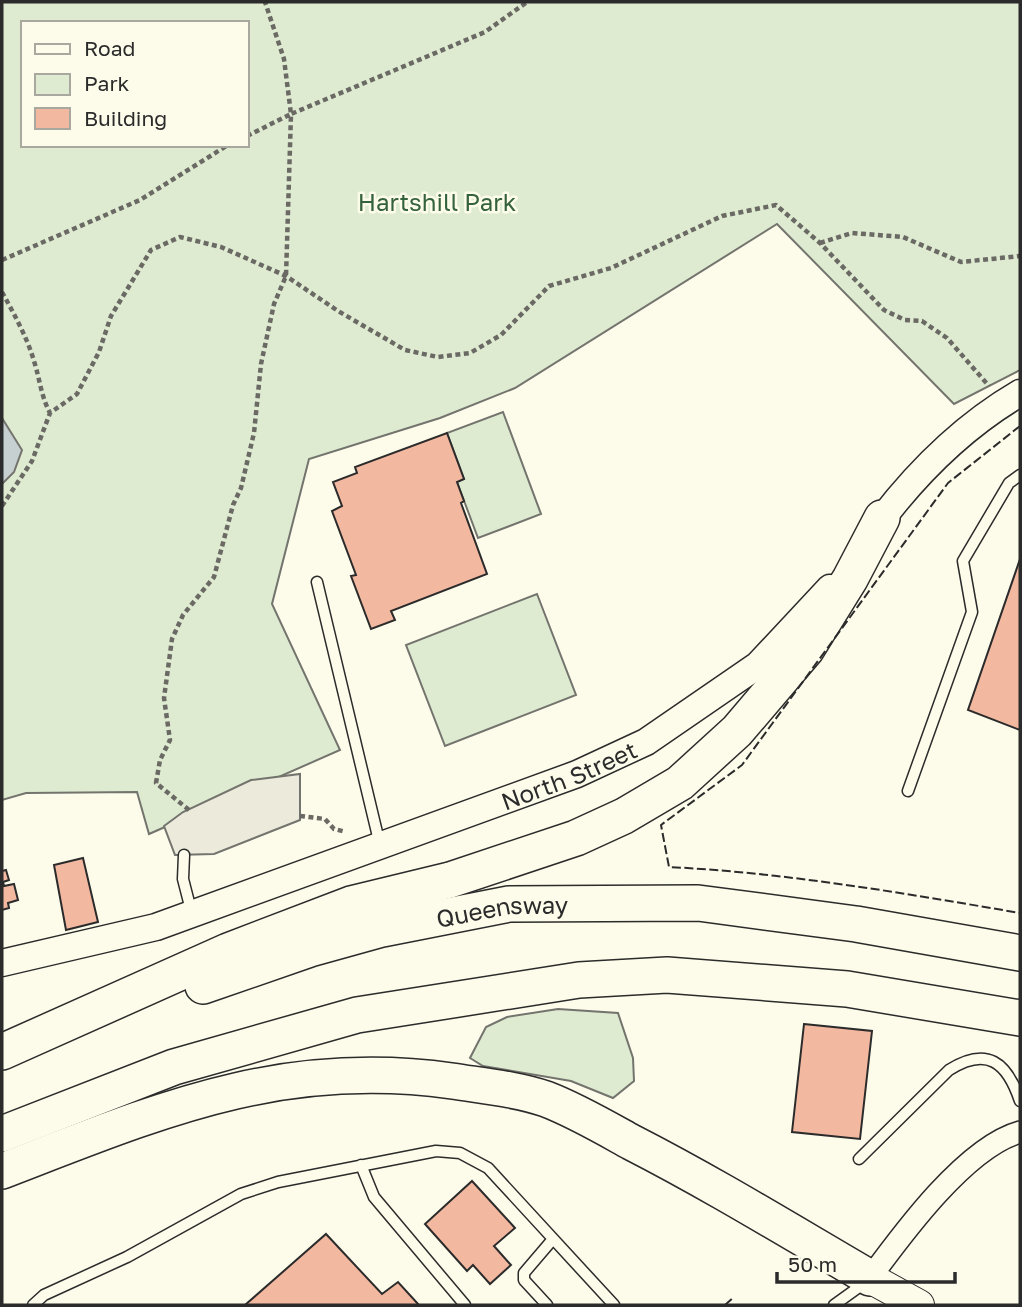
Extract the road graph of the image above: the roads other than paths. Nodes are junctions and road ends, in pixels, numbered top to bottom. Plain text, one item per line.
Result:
1 (1012, 398) edge
2 (1020, 475) edge
3 (882, 518) junction
4 (317, 582) dead end
5 (908, 791) dead end
6 (370, 850) junction
7 (184, 855) dead end
8 (192, 914) junction
9 (1020, 953) edge
10 (2, 963) edge
11 (1020, 1018) edge
12 (2, 1052) edge
13 (2, 1059) edge
14 (1020, 1101) edge
15 (1020, 1132) edge
16 (2, 1133) edge
17 (859, 1158) dead end
18 (361, 1165) junction
19 (2, 1171) edge
20 (553, 1239) junction
21 (870, 1279) junction
22 (33, 1305) edge
23 (465, 1305) edge
24 (547, 1305) edge
25 (614, 1305) edge
26 (834, 1305) edge
27 (919, 1305) edge

1 - 3 street, North Street
2 - 5 lane
3 - 6 street, North Street
3 - 12 highway
4 - 6 lane
6 - 8 street, North Street
7 - 8 lane
8 - 10 street, North Street
9 - 13 highway, Queensway
11 - 16 highway
14 - 17 lane
15 - 21 street
18 - 20 lane
18 - 22 lane
18 - 23 lane
19 - 21 highway
20 - 24 lane
20 - 25 lane
21 - 26 lane
21 - 27 main road

